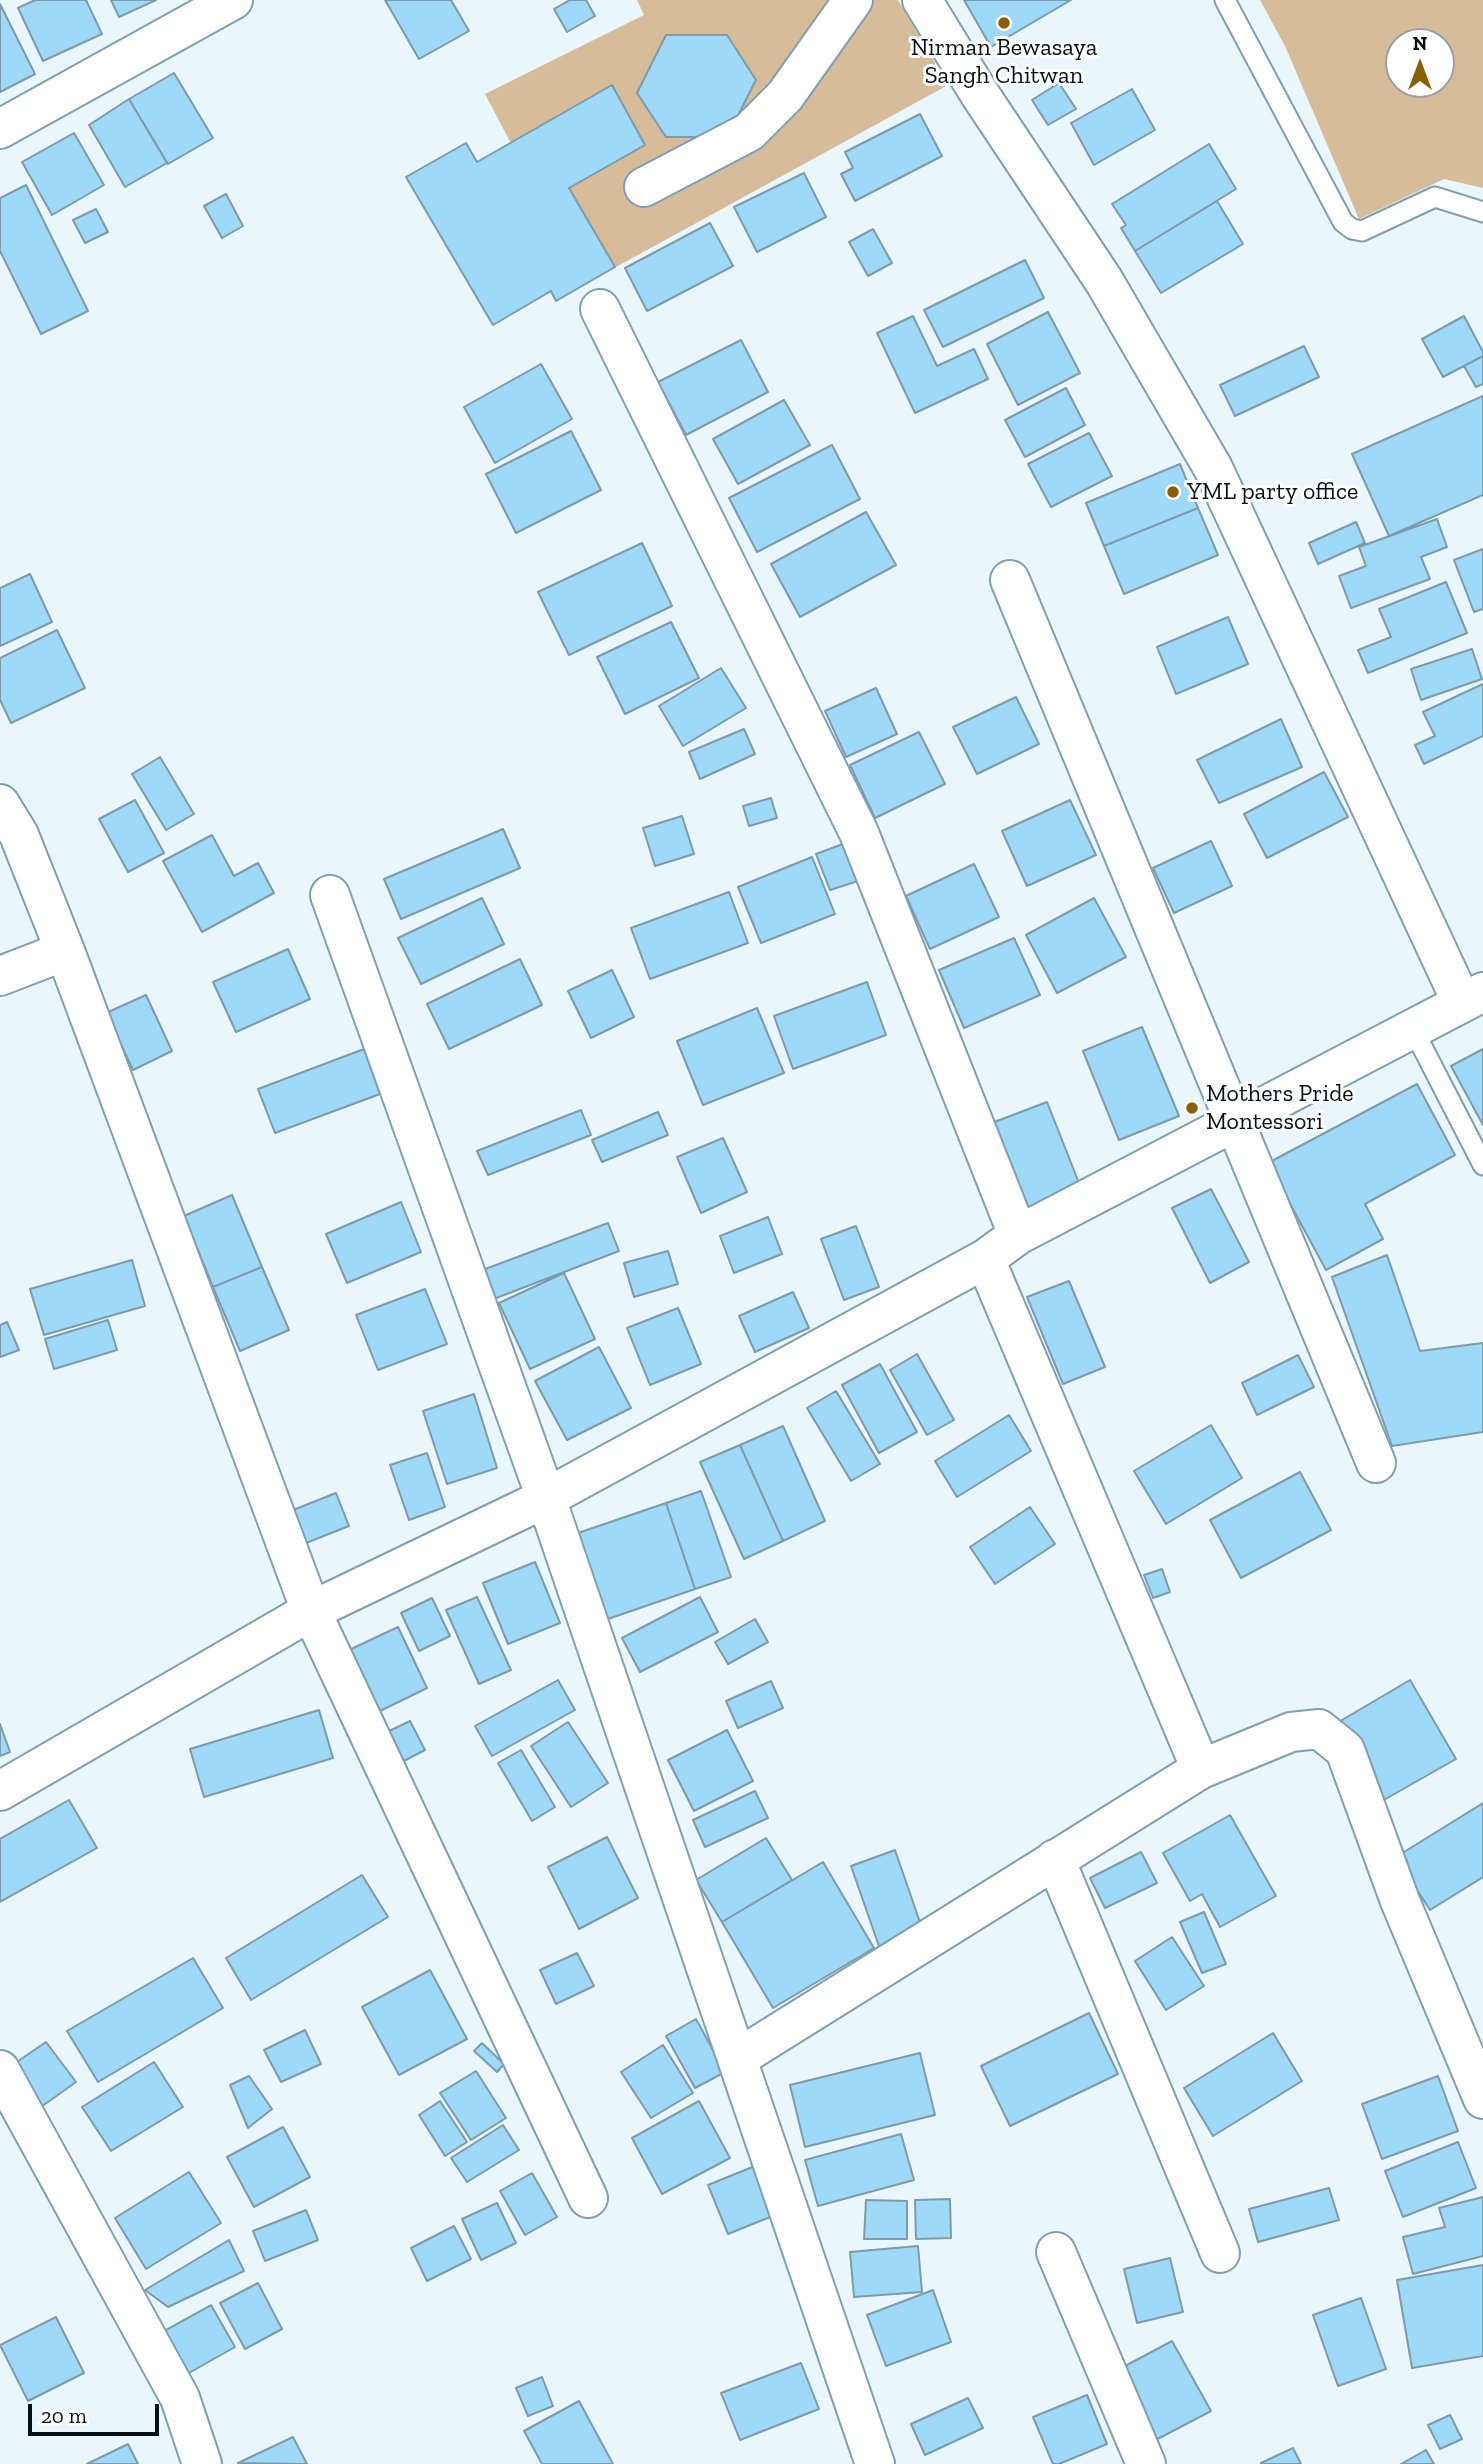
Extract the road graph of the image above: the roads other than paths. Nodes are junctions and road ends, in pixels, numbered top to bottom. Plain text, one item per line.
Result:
1 (233, 0) edge
2 (853, 0) edge
3 (922, 0) edge
4 (1225, 0) edge
5 (0, 130) edge
6 (644, 187) dead end
7 (1483, 212) edge
8 (600, 309) dead end
9 (1010, 580) dead end
10 (0, 804) edge
11 (330, 895) dead end
12 (65, 951) junction
13 (0, 976) edge
14 (1473, 998) edge
15 (1413, 1029) junction
16 (1235, 1123) junction
17 (1483, 1165) edge
18 (1018, 1235) junction
19 (985, 1259) junction
20 (1376, 1463) dead end
21 (546, 1498) junction
22 (311, 1611) junction
23 (1201, 1769) junction
24 (0, 1791) edge
25 (1055, 1859) junction
26 (738, 2058) junction
27 (0, 2070) edge
28 (1483, 2099) edge
29 (588, 2198) dead end
30 (1056, 2252) dead end
31 (1220, 2253) dead end
32 (202, 2464) edge
33 (876, 2464) edge
34 (1146, 2464) edge

1 - 5 street
2 - 6 street
3 - 14 street
4 - 7 lane
8 - 18 street
9 - 16 street
10 - 12 street
11 - 21 street
12 - 13 street
12 - 22 street
14 - 15 street
15 - 16 street
15 - 17 lane
16 - 18 street
16 - 20 street
18 - 19 street
19 - 21 street
19 - 23 street
21 - 22 street
21 - 26 street
22 - 24 street
22 - 29 street
23 - 25 street
23 - 28 street
25 - 26 street
25 - 31 street
26 - 33 street
27 - 32 street
30 - 34 street

